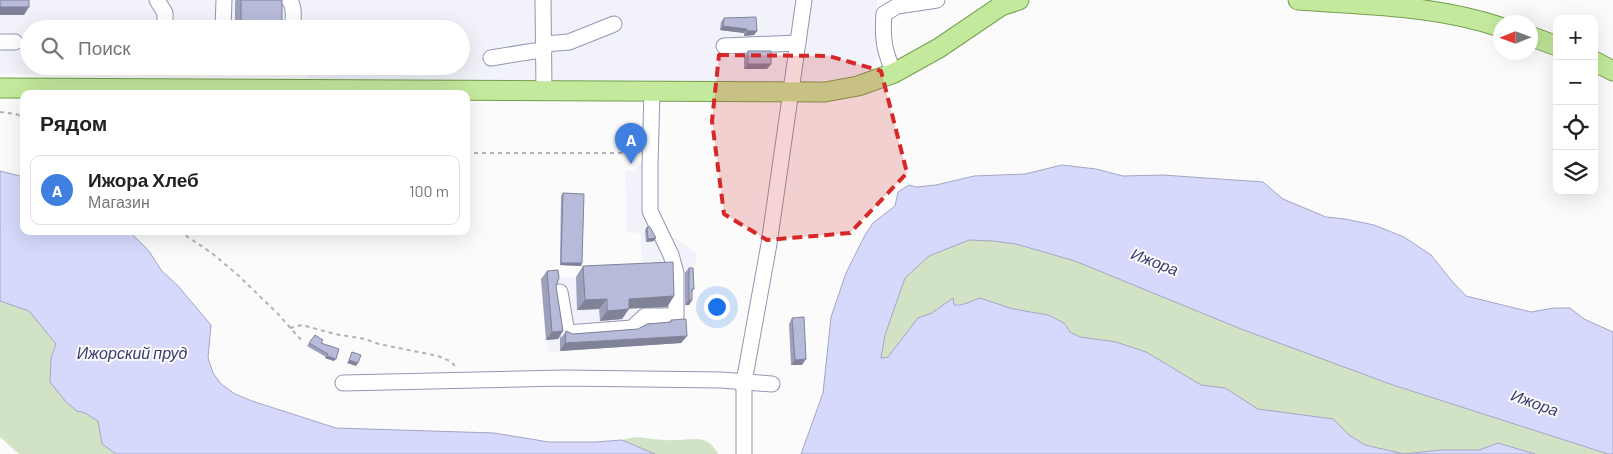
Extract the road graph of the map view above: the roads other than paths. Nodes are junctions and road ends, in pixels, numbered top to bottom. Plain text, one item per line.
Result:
1 (157, 0) edge
2 (224, 0) edge
3 (289, 0) edge
4 (543, 0) edge
5 (804, 0) edge
6 (937, 0) edge
7 (1017, 0) edge
8 (1298, 0) edge
9 (165, 20) edge
10 (223, 20) edge
11 (293, 20) edge
12 (614, 24) dead end
13 (1493, 24) edge
14 (1538, 39) edge
15 (788, 41) junction
16 (1553, 45) edge
17 (724, 46) dead end
18 (544, 47) junction
19 (491, 58) dead end
20 (1598, 63) edge
21 (1613, 71) edge
22 (894, 73) junction
23 (0, 88) edge
24 (363, 90) edge
25 (470, 91) edge
26 (544, 91) junction
27 (652, 91) junction
28 (792, 92) junction
29 (560, 292) dead end
30 (744, 382) junction
31 (343, 383) dead end
32 (772, 384) dead end
33 (744, 454) edge

1 - 9 lane
2 - 10 lane
3 - 11 lane
4 - 18 lane
5 - 15 lane
6 - 22 lane
7 - 22 main road
8 - 13 main road
12 - 18 lane
14 - 16 main road
15 - 17 lane
15 - 28 lane
18 - 19 lane
18 - 26 lane
20 - 21 main road
22 - 28 main road
23 - 24 main road
25 - 26 main road
26 - 27 main road
27 - 28 main road
27 - 29 lane
28 - 30 lane
30 - 31 lane
30 - 32 lane
30 - 33 lane

